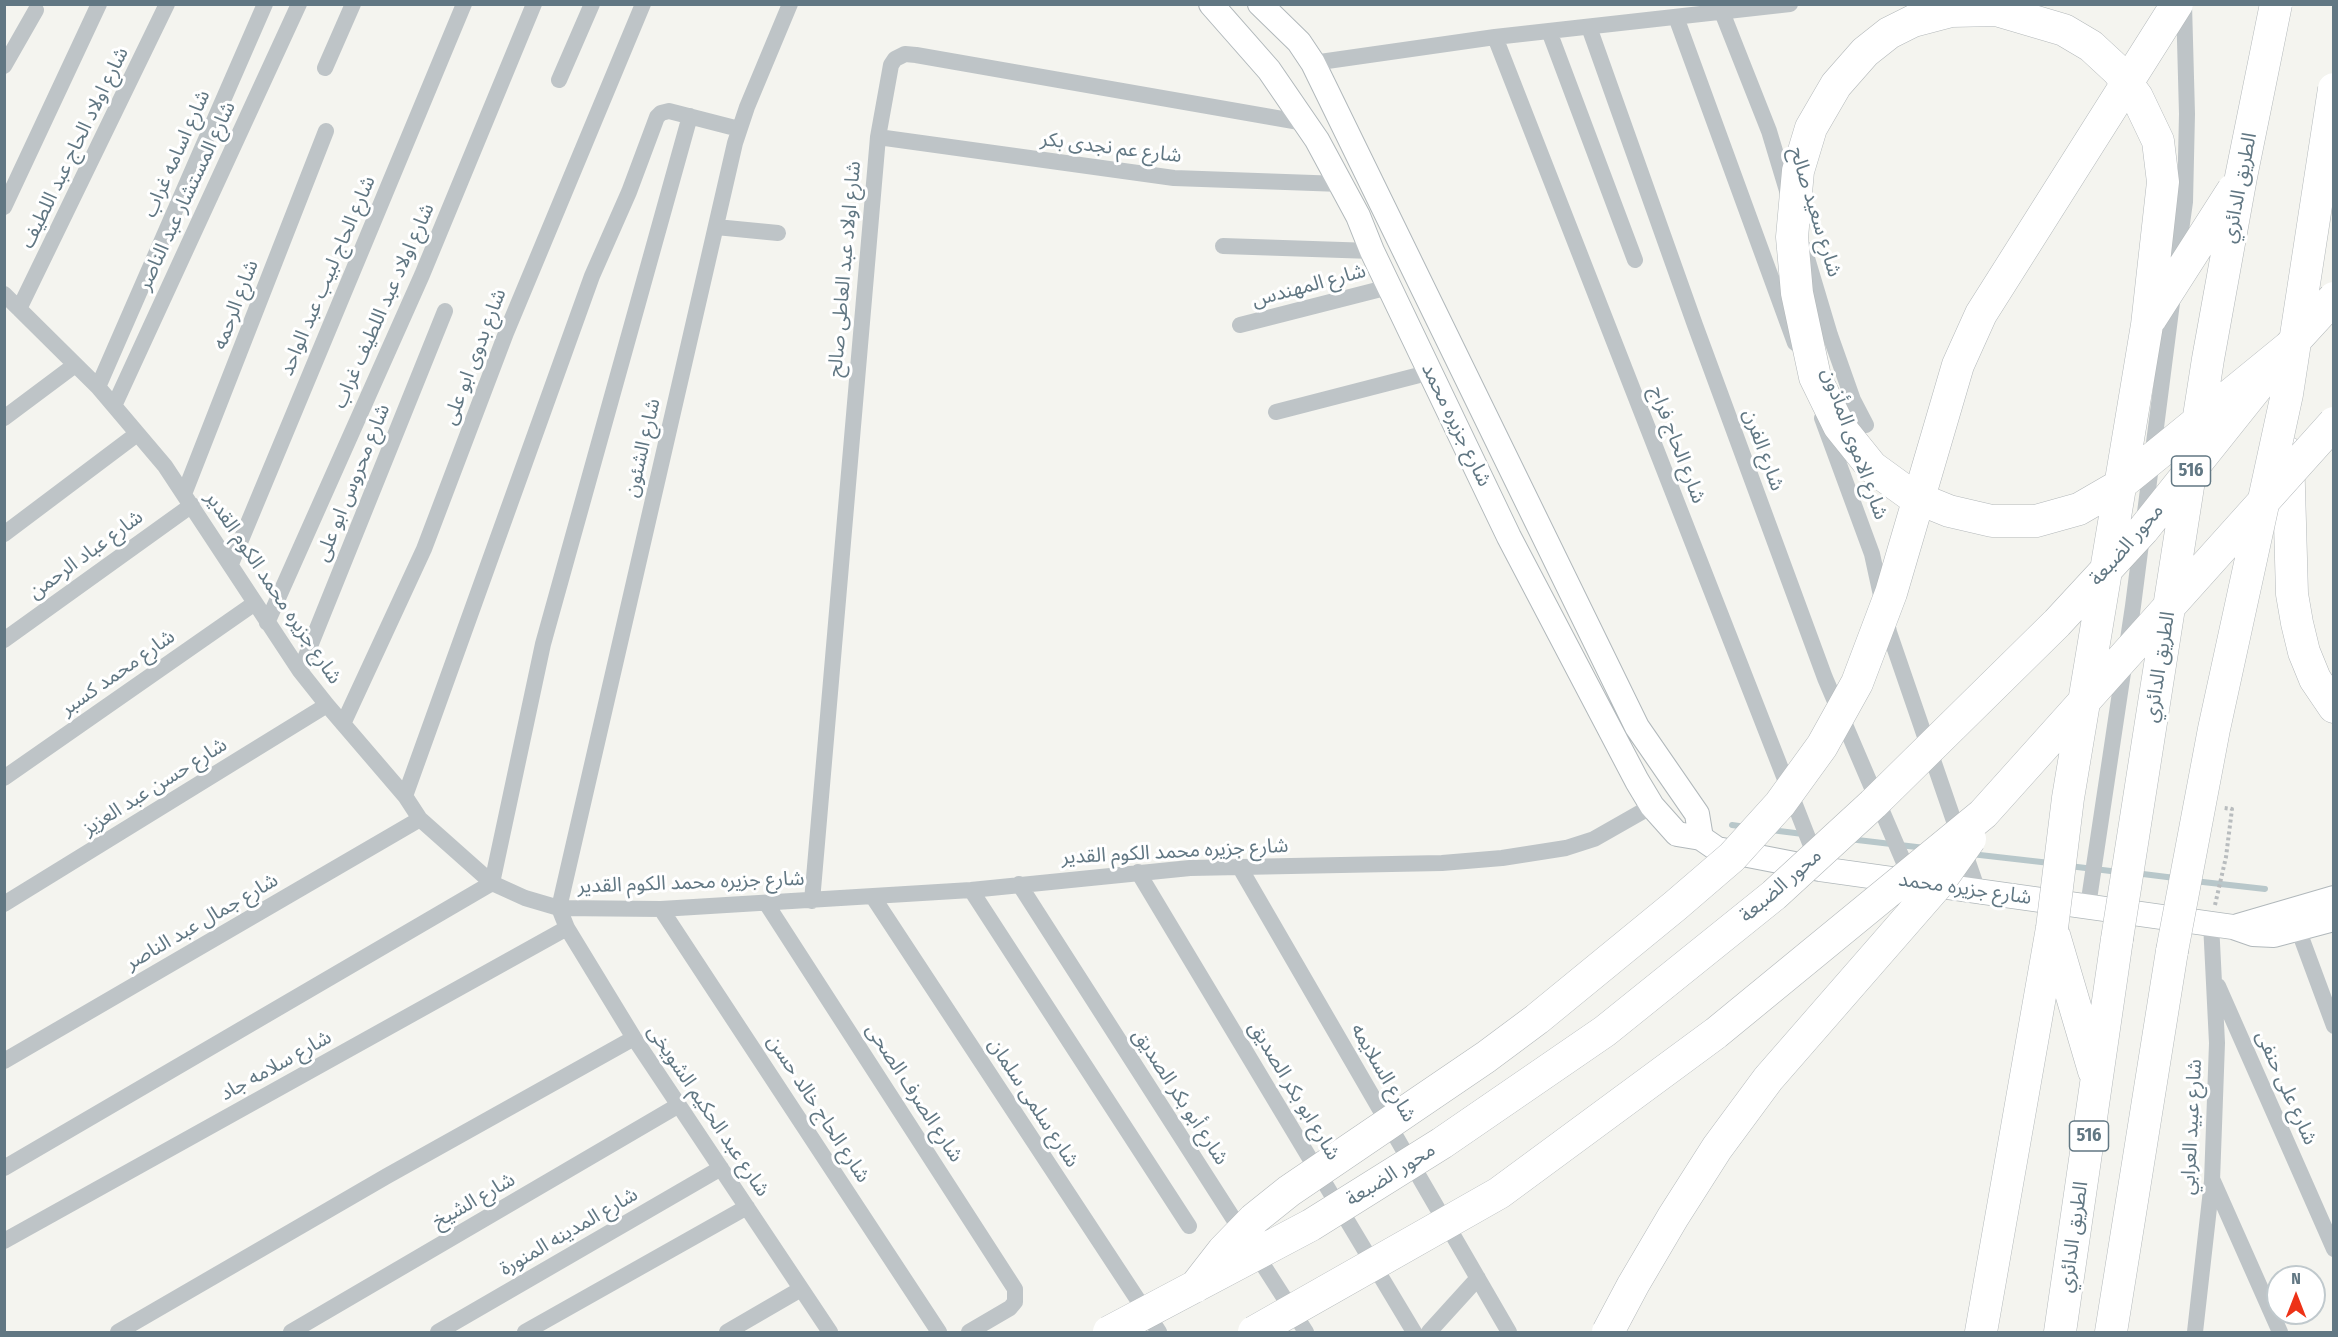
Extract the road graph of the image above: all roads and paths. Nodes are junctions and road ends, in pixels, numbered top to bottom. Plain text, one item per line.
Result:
1 (99, 4) edge
2 (167, 4) edge
3 (266, 4) edge
4 (299, 4) edge
5 (353, 4) edge
6 (465, 4) edge
7 (534, 4) edge
8 (592, 4) edge
9 (642, 4) edge
10 (790, 4) edge
11 (1211, 4) edge
12 (1260, 4) edge
13 (1790, 4) edge
14 (2177, 4) edge
15 (2184, 4) edge
16 (2276, 4) edge
17 (36, 10) dead end
18 (1722, 12) junction
19 (1676, 17) junction
20 (1589, 27) junction
21 (1549, 31) junction
22 (1495, 37) junction
23 (1313, 63) junction
24 (4, 66) edge
25 (325, 68) dead end
26 (559, 80) dead end
27 (2334, 89) edge
28 (690, 116) junction
29 (1305, 123) junction
30 (739, 129) junction
31 (326, 130) dead end
32 (878, 137) junction
33 (2241, 177) junction
34 (1341, 184) junction
35 (4, 207) edge
36 (716, 228) junction
37 (778, 232) dead end
38 (1223, 246) dead end
39 (1372, 251) junction
40 (1635, 260) dead end
41 (1389, 287) junction
42 (4, 294) edge
43 (2334, 298) edge
44 (19, 309) junction
45 (445, 311) dead end
46 (1240, 325) dead end
47 (2147, 325) junction
48 (2289, 347) junction
49 (75, 365) junction
50 (1431, 372) junction
51 (98, 387) junction
52 (2287, 394) junction
53 (114, 406) junction
54 (1276, 412) dead end
55 (4, 418) edge
56 (1866, 425) dead end
57 (2329, 429) edge
58 (137, 434) junction
59 (188, 500) junction
60 (4, 534) edge
61 (231, 564) junction
62 (255, 603) junction
63 (267, 623) junction
64 (4, 640) edge
65 (300, 671) junction
66 (327, 705) junction
67 (2334, 707) edge
68 (343, 724) junction
69 (4, 778) edge
70 (405, 796) junction
71 (1652, 806) junction
72 (2232, 809) dead end
73 (1983, 814) junction
74 (420, 819) junction
75 (1701, 838) junction
76 (1239, 866) junction
77 (1820, 869) junction
78 (1138, 872) junction
79 (1912, 881) junction
80 (492, 883) junction
81 (1019, 884) junction
82 (971, 890) junction
83 (1978, 891) junction
84 (873, 897) junction
85 (2334, 898) edge
86 (812, 901) junction
87 (766, 903) junction
88 (4, 904) edge
89 (2088, 906) junction
90 (559, 908) junction
91 (662, 909) junction
92 (2334, 919) edge
93 (2295, 921) junction
94 (2222, 925) junction
95 (567, 928) junction
96 (2052, 928) junction
97 (2214, 976) junction
98 (2334, 1026) edge
99 (634, 1038) junction
100 (4, 1061) edge
101 (2097, 1080) junction
102 (679, 1105) junction
103 (4, 1168) edge
104 (721, 1168) junction
105 (2212, 1180) junction
106 (747, 1208) junction
107 (1189, 1226) dead end
108 (4, 1240) edge
109 (2334, 1249) edge
110 (1478, 1278) junction
111 (1196, 1287) junction
112 (801, 1289) junction
113 (118, 1332) edge
114 (291, 1332) edge
115 (438, 1332) edge
116 (525, 1332) edge
117 (727, 1332) edge
118 (830, 1332) edge
119 (939, 1332) edge
120 (969, 1332) edge
121 (1109, 1332) edge
122 (1159, 1332) edge
123 (1254, 1332) edge
124 (1306, 1332) edge
125 (1414, 1332) edge
126 (1429, 1332) edge
127 (1509, 1332) edge
128 (1608, 1332) edge
129 (1981, 1332) edge
130 (2060, 1332) edge
131 (2111, 1332) edge
132 (2195, 1332) edge
133 (2280, 1332) edge

1 - 35 street
2 - 44 street, شارع اولاد الحاج عبد اللطيف
3 - 51 street, شارع اسامه غراب
4 - 53 street, شارع المستشار عبد الناصر
5 - 25 street
6 - 61 street, شارع الحاج لبيب عبد الواحد
7 - 63 street, شارع اولاد عبد اللطيف غراب
8 - 26 street
9 - 68 street, شارع بدوى ابو على
10 - 30 street, شارع الشئون
11 - 29 main road, شارع جزيره محمد
12 - 23 main road, شارع جزيره محمد
13 - 18 street
14 - 111 highway, bridge
15 - 89 street
16 - 33 highway, الطريق الدائري / 516, bridge
17 - 24 street
18 - 19 street
18 - 56 street, شارع سعيد صالح
19 - 20 street
19 - 83 street, شارع الاموى المأذون
20 - 21 street
20 - 79 street, شارع الفرن
21 - 22 street
21 - 40 street
22 - 23 street
22 - 77 street, شارع الحاج فراج
23 - 75 main road, شارع جزيره محمد
27 - 52 highway, bridge
28 - 30 street
28 - 70 street
28 - 80 street
29 - 32 street, شارع اولاد عبد العاطى صالح
29 - 34 main road, شارع جزيره محمد
30 - 36 street, شارع الشئون
31 - 59 street, شارع الرحمه
32 - 34 street, شارع عم نجدى بكر
32 - 86 street, شارع اولاد عبد العاطى صالح
33 - 47 highway, bridge
33 - 101 highway, الطريق الدائري / 516, bridge
34 - 39 main road, شارع جزيره محمد
36 - 37 street
36 - 90 street, شارع الشئون
38 - 39 street
39 - 41 main road, شارع جزيره محمد
41 - 46 street, شارع المهندس
41 - 50 main road, شارع جزيره محمد
42 - 44 street, شارع جزيره محمد الكوم القدير
43 - 48 highway, محور الضبعة, bridge
44 - 49 street, شارع جزيره محمد الكوم القدير
45 - 65 street, شارع محروس ابو على
47 - 48 highway, bridge
47 - 96 highway, bridge
48 - 111 highway, محور الضبعة, bridge
49 - 51 street, شارع جزيره محمد الكوم القدير
49 - 55 street
50 - 54 street
50 - 71 main road, شارع جزيره محمد
51 - 53 street, شارع جزيره محمد الكوم القدير
52 - 67 highway, bridge
52 - 131 highway, bridge
53 - 58 street, شارع جزيره محمد الكوم القدير
57 - 73 highway, bridge
58 - 59 street, شارع جزيره محمد الكوم القدير
58 - 60 street
59 - 61 street, شارع جزيره محمد الكوم القدير
59 - 64 street, شارع عباد الرحمن
61 - 62 street, شارع جزيره محمد الكوم القدير
62 - 63 street, شارع جزيره محمد الكوم القدير
62 - 69 street, شارع محمد كسبر
63 - 65 street, شارع جزيره محمد الكوم القدير
65 - 66 street, شارع جزيره محمد الكوم القدير
66 - 68 street, شارع جزيره محمد الكوم القدير
66 - 88 street, شارع حسن عبد العزيز
68 - 70 street, شارع جزيره محمد الكوم القدير
70 - 74 street, شارع جزيره محمد الكوم القدير
71 - 75 main road, شارع جزيره محمد
71 - 76 street, شارع جزيره محمد الكوم القدير
72 - 94 path
73 - 123 highway, bridge
73 - 128 highway, bridge
74 - 80 street, شارع جزيره محمد الكوم القدير
74 - 100 street, شارع جمال عبد الناصر
75 - 77 main road, شارع جزيره محمد
76 - 78 street, شارع جزيره محمد الكوم القدير
76 - 110 street, شارع السلايمه
77 - 79 main road, شارع جزيره محمد
78 - 81 street, شارع جزيره محمد الكوم القدير
78 - 125 street, شارع ابو بكر الصديق
79 - 83 main road, شارع جزيره محمد
80 - 90 street, شارع جزيره محمد الكوم القدير
80 - 103 street
81 - 82 street, شارع جزيره محمد الكوم القدير
81 - 124 street, شارع أبو بكر الصديق
82 - 84 street, شارع جزيره محمد الكوم القدير
82 - 107 street
83 - 89 main road, شارع جزيره محمد
84 - 86 street, شارع جزيره محمد الكوم القدير
84 - 122 street, شارع سلمى سلمان
85 - 93 main road, شارع جزيره محمد
86 - 87 street, شارع جزيره محمد الكوم القدير
87 - 91 street, شارع جزيره محمد الكوم القدير
87 - 120 street, شارع الصرف الصحى
89 - 94 main road, شارع جزيره محمد
90 - 91 street, شارع جزيره محمد الكوم القدير
90 - 95 street, شارع عبد الحكيم الشويخى
91 - 119 street, شارع الحاج خالد حسن
92 - 93 main road, شارع جزيره محمد
93 - 94 main road, شارع جزيره محمد
93 - 98 street
94 - 97 street, شارع عبيد العرابي
95 - 99 street, شارع عبد الحكيم الشويخى
95 - 108 street, شارع سلامه جاد
96 - 101 highway
96 - 129 highway
97 - 105 street, شارع عبيد العرابي
97 - 109 street, شارع على حنفى
99 - 102 street, شارع عبد الحكيم الشويخى
99 - 113 street
101 - 130 highway, الطريق الدائري / 516
102 - 104 street, شارع عبد الحكيم الشويخى
102 - 114 street, شارع الشيخ
104 - 106 street, شارع عبد الحكيم الشويخى
104 - 115 street, شارع المدينه المنورة
105 - 132 street, شارع عبيد العرابي
105 - 133 street
106 - 112 street, شارع عبد الحكيم الشويخى
106 - 116 street
110 - 126 street
110 - 127 street, شارع السلايمه
111 - 121 highway, محور الضبعة, bridge
112 - 117 street
112 - 118 street, شارع عبد الحكيم الشويخى

